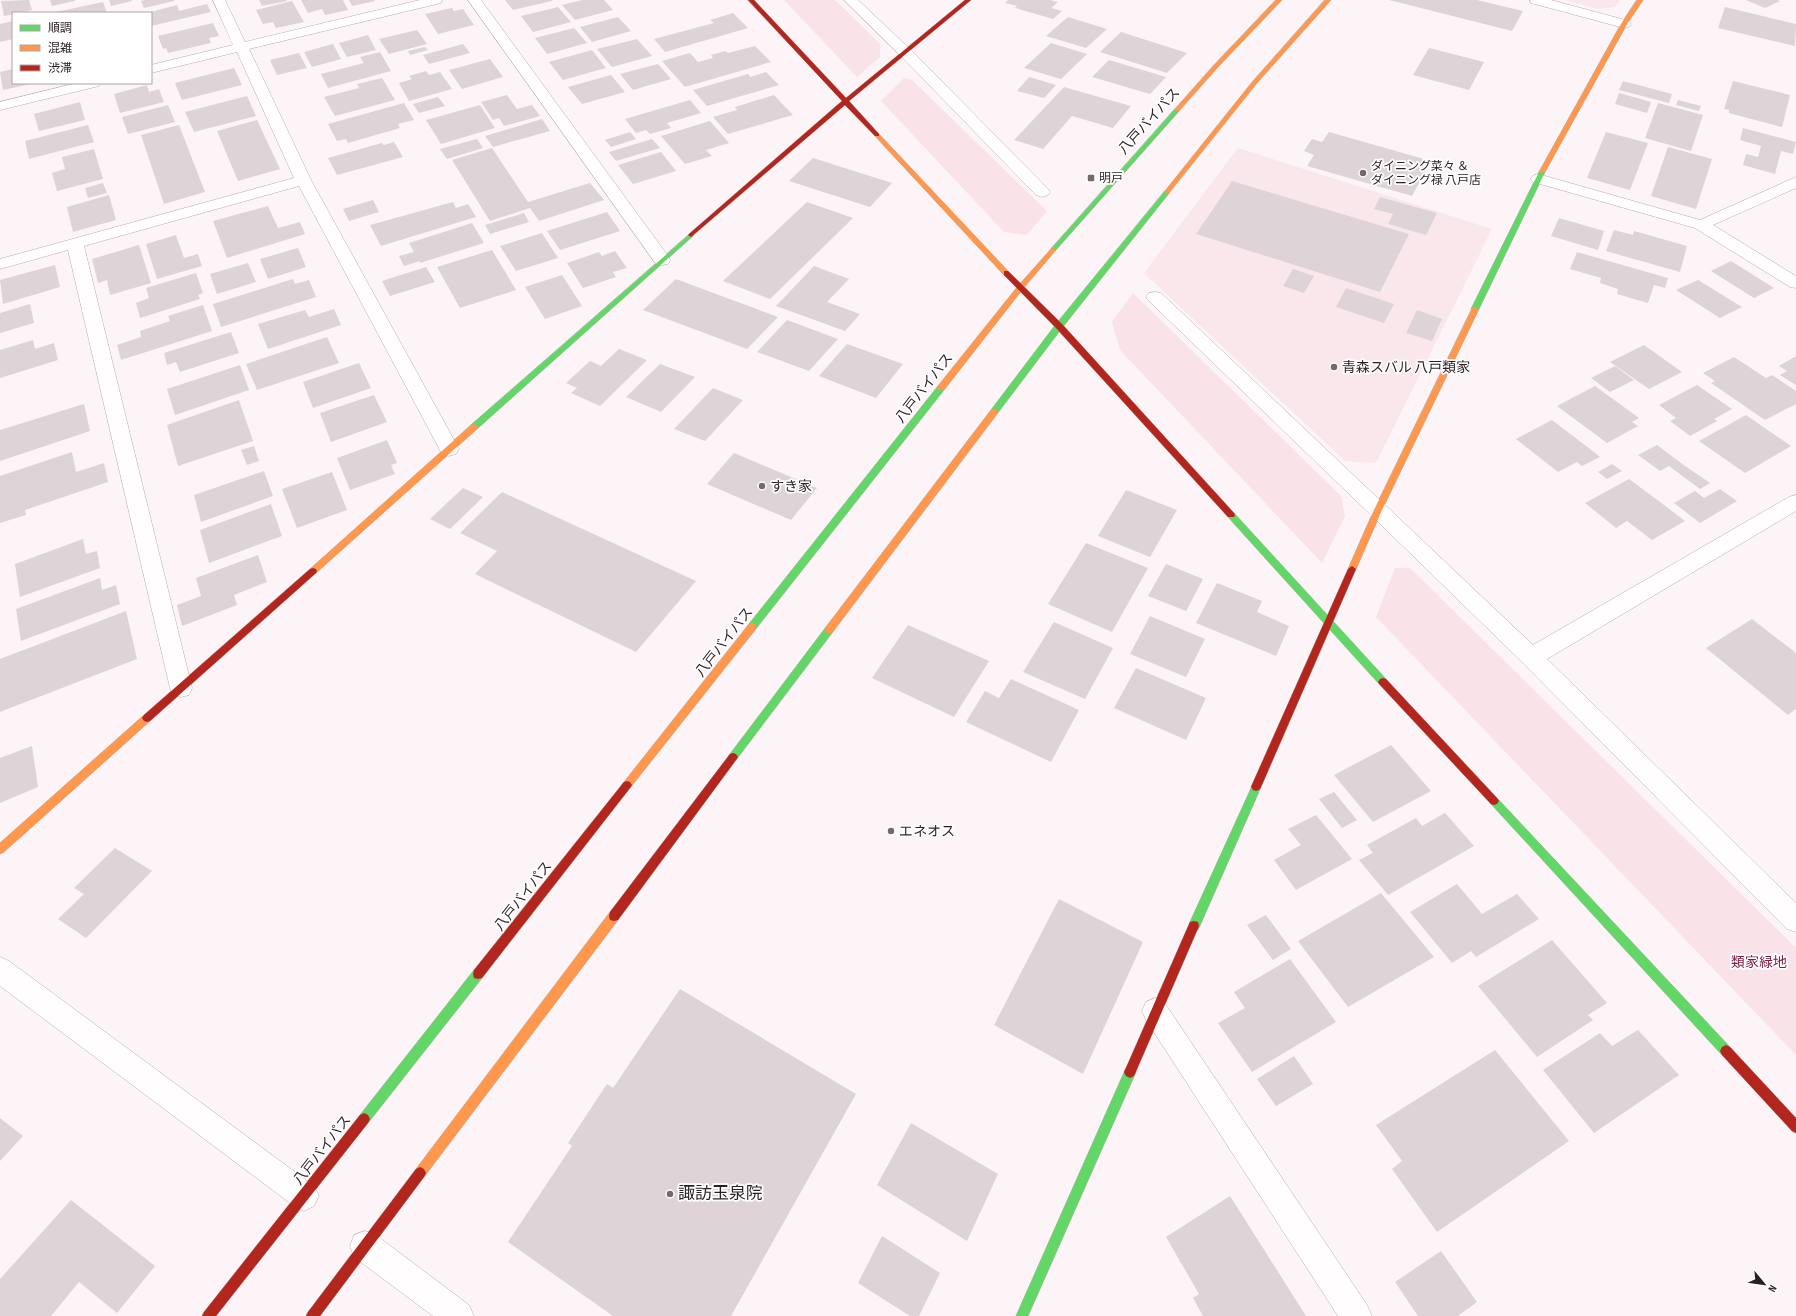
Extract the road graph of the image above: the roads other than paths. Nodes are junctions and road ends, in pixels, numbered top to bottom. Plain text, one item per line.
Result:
1 (219, 0) edge
2 (436, 0) edge
3 (474, 0) edge
4 (751, 0) edge
5 (850, 0) edge
6 (968, 0) edge
7 (1279, 0) edge
8 (1328, 0) edge
9 (1536, 0) edge
10 (1640, 0) edge
11 (1624, 24) junction
12 (240, 47) junction
13 (906, 53) junction
14 (152, 69) edge
15 (90, 84) edge
16 (846, 102) junction
17 (0, 106) edge
18 (1538, 179) junction
19 (303, 180) junction
20 (1796, 182) edge
21 (1042, 192) dead end
22 (1701, 225) junction
23 (75, 243) junction
24 (662, 260) junction
25 (0, 264) edge
26 (1796, 283) edge
27 (1020, 288) junction
28 (1155, 297) dead end
29 (1059, 326) junction
30 (449, 448) junction
31 (1796, 502) edge
32 (1378, 510) junction
33 (1329, 622) junction
34 (1531, 657) junction
35 (181, 688) junction
36 (0, 849) edge
37 (1796, 920) edge
38 (0, 970) edge
39 (1155, 1011) junction
40 (1796, 1126) edge
41 (304, 1196) junction
42 (365, 1246) junction
43 (208, 1316) edge
44 (312, 1316) edge
45 (458, 1316) edge
46 (1022, 1316) edge
47 (1356, 1316) edge

1 - 12 street
2 - 12 street
3 - 24 street
4 - 16 main road
5 - 13 street
6 - 13 main road
7 - 27 main road, 八戸バイパス
8 - 29 main road
9 - 11 street
10 - 11 main road
11 - 18 main road
12 - 14 street
12 - 19 street
13 - 16 main road
13 - 21 street
15 - 17 street
16 - 24 main road
16 - 27 main road
18 - 22 street
18 - 32 main road
19 - 23 street
19 - 30 street
20 - 22 street
22 - 26 street
23 - 25 street
23 - 35 street
24 - 30 main road
27 - 29 main road
27 - 41 main road, 八戸バイパス
28 - 32 street
29 - 33 main road
29 - 42 main road
30 - 35 main road
31 - 34 street
32 - 33 main road
32 - 34 street
33 - 39 main road
33 - 40 main road
34 - 37 street
35 - 36 main road
38 - 41 street
39 - 46 main road
39 - 47 street
41 - 43 main road, 八戸バイパス
42 - 44 main road
42 - 45 street

